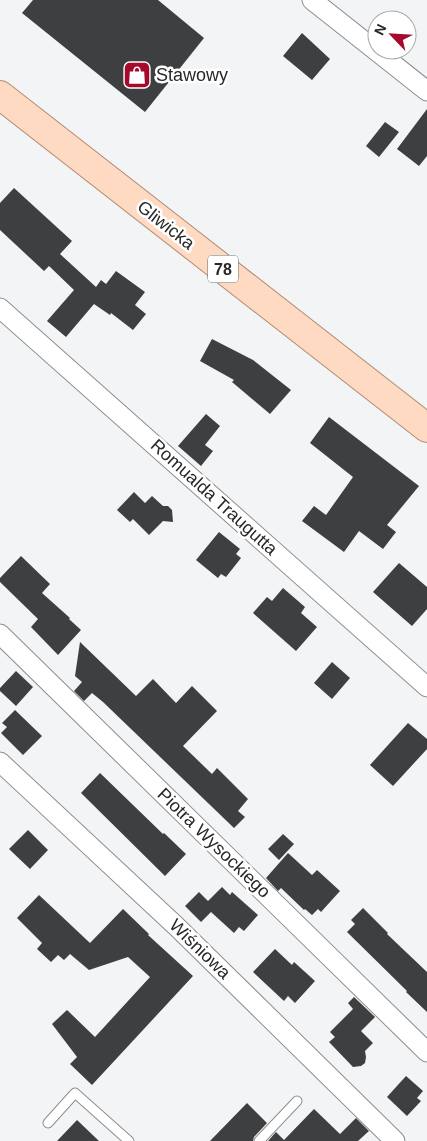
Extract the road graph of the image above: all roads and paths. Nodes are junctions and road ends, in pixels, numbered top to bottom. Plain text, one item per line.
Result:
1 (312, 0) edge
2 (427, 91) edge
3 (0, 95) edge
4 (0, 308) edge
5 (427, 428) edge
6 (0, 634) edge
7 (427, 687) edge
8 (0, 762) edge
9 (427, 1052) edge
10 (297, 1101) dead end
11 (48, 1123) dead end
12 (129, 1141) edge
13 (259, 1141) edge
14 (395, 1141) edge

1 - 2 street
3 - 5 main road, Gliwicka / 78
4 - 7 street, Romualda Traugutta
6 - 9 street, Piotra Wysockiego
8 - 14 street, Wiśniowa
10 - 13 lane
11 - 12 lane

